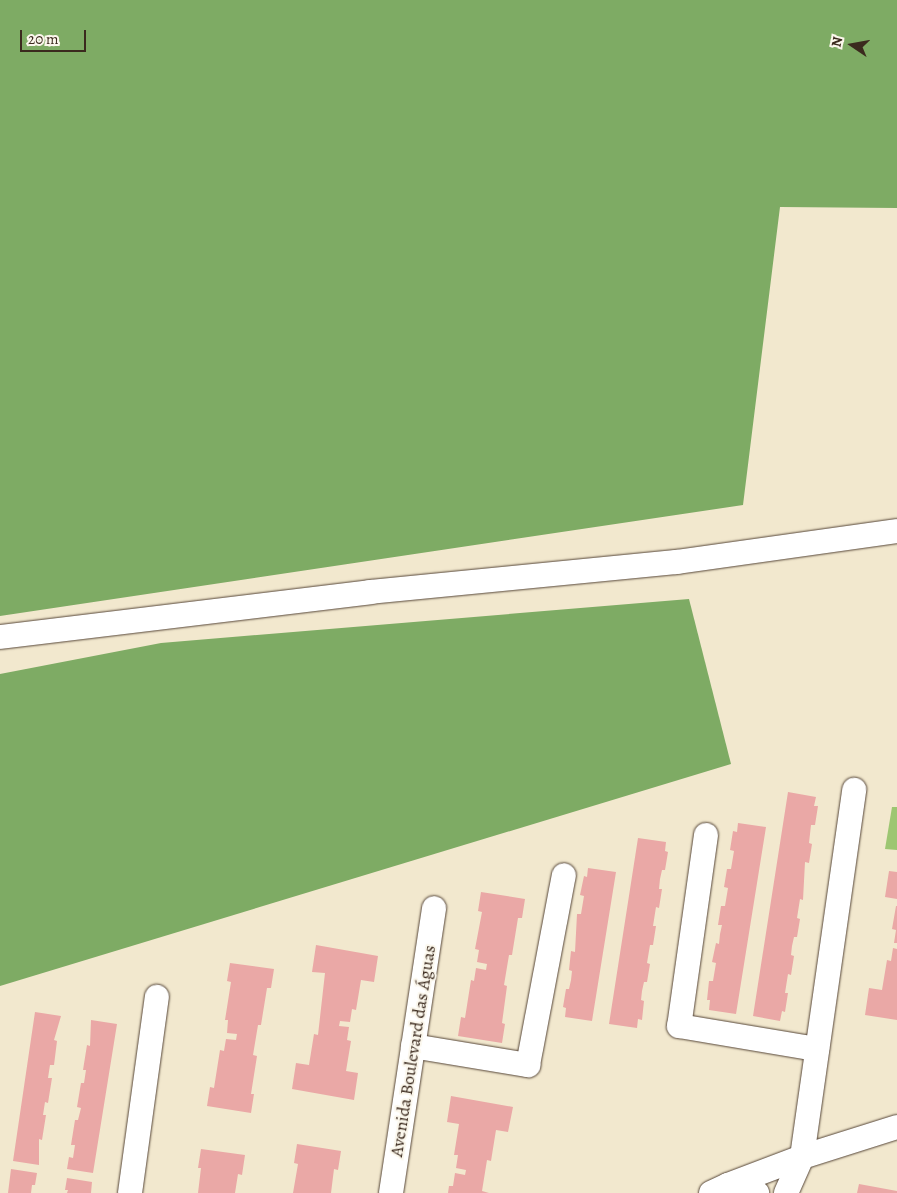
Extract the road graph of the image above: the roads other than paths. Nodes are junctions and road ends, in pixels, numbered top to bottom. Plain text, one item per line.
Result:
1 (897, 531) edge
2 (0, 637) edge
3 (854, 790) dead end
4 (706, 835) dead end
5 (564, 874) dead end
6 (434, 908) dead end
7 (157, 997) dead end
8 (413, 1046) junction
9 (817, 1049) junction
10 (897, 1127) edge
11 (802, 1157) junction
12 (720, 1189) edge
13 (130, 1193) edge
14 (391, 1193) edge
15 (757, 1193) edge
16 (786, 1193) edge

1 - 2 street
3 - 9 street
4 - 9 street
5 - 8 street
6 - 8 street, Avenida Boulevard das Águas
7 - 13 street
8 - 14 street, Avenida Boulevard das Águas
9 - 11 street
10 - 11 street
11 - 12 street
11 - 16 street
12 - 15 street

